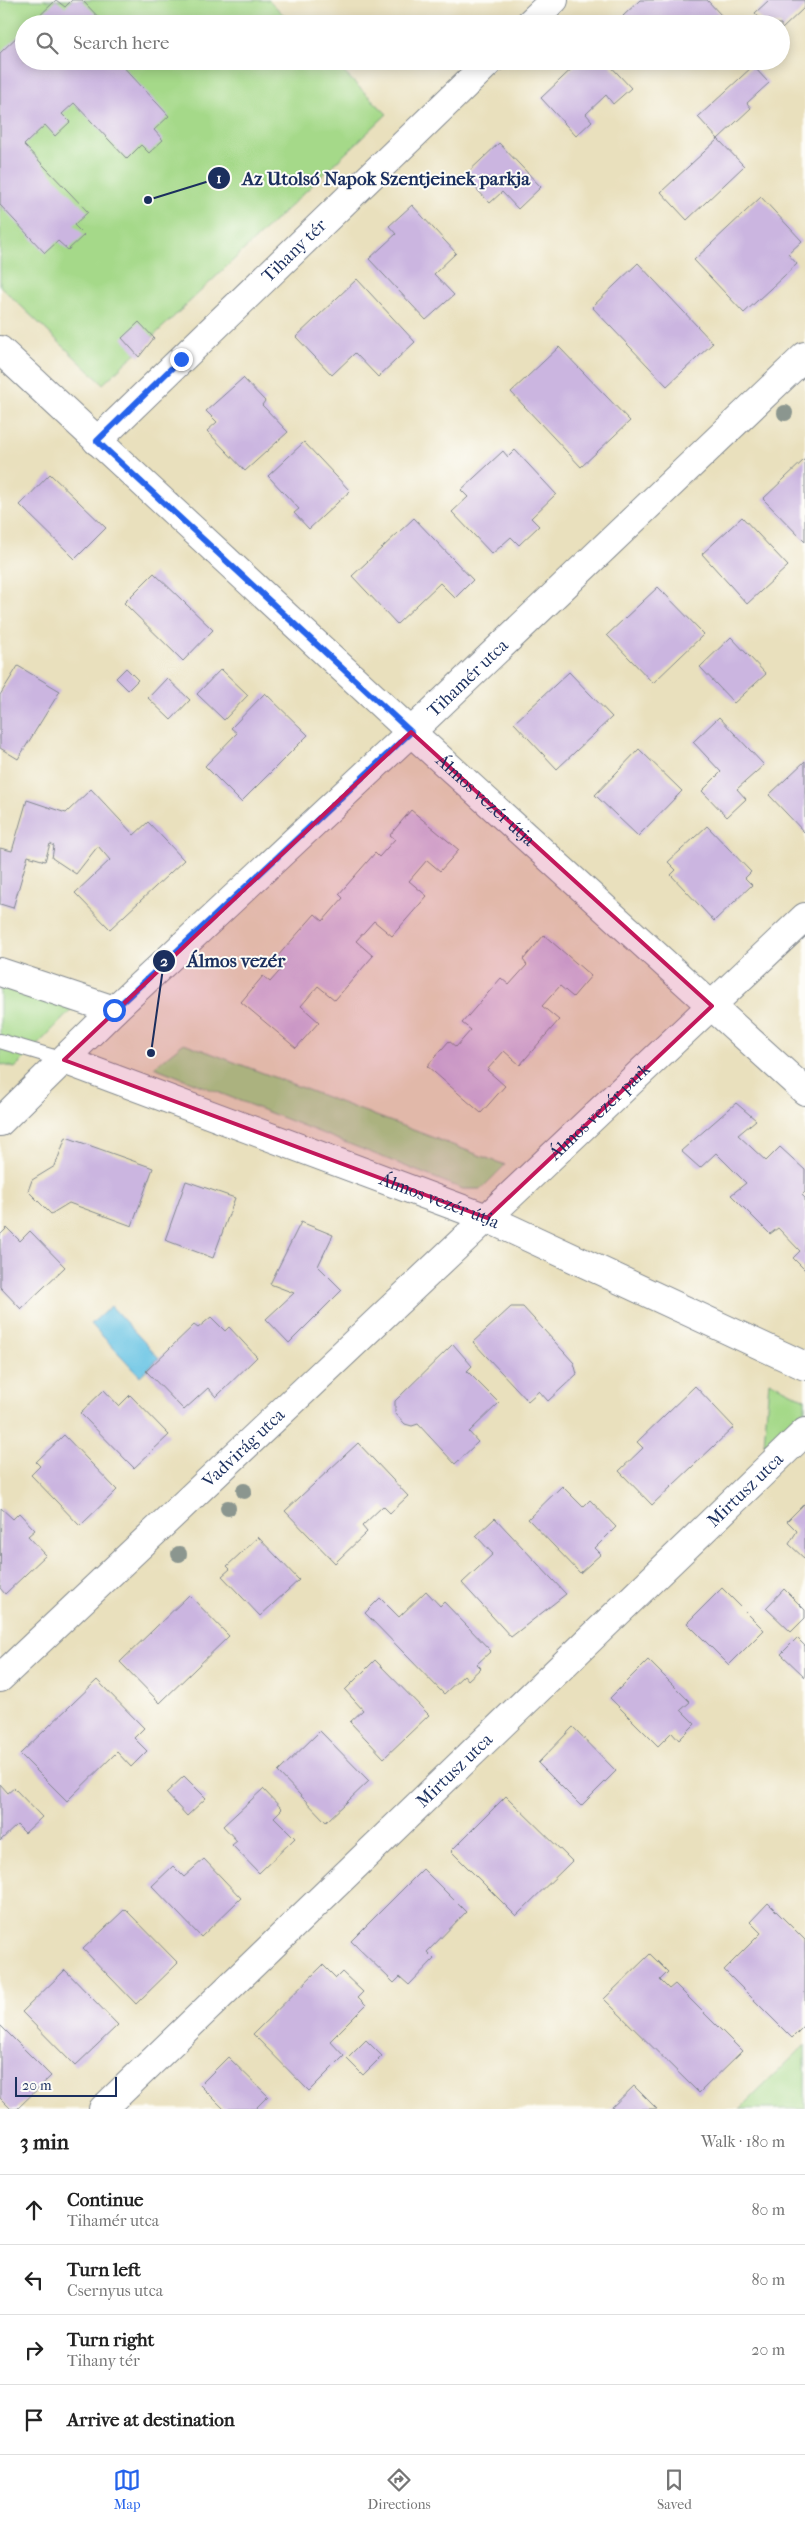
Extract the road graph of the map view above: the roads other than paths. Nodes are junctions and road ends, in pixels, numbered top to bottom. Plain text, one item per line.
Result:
1 (554, 0) edge
2 (538, 15) edge
3 (481, 70) edge
4 (0, 350) edge
5 (805, 356) edge
6 (97, 441) junction
7 (411, 732) junction
8 (805, 917) edge
9 (0, 972) edge
10 (712, 1006) junction
11 (114, 1010) junction
12 (0, 1041) edge
13 (64, 1060) junction
14 (805, 1091) edge
15 (0, 1122) edge
16 (487, 1218) junction
17 (805, 1366) edge
18 (805, 1432) edge
19 (0, 1678) edge
20 (104, 2109) edge

1 - 2 street
3 - 6 street, Tihany tér
4 - 6 street, Álmos vezér útja
5 - 7 street, Tihamér utca
6 - 7 street, Álmos vezér útja
7 - 10 street, Álmos vezér útja
7 - 11 street, Tihamér utca
8 - 10 street
9 - 11 street
10 - 14 street, Álmos vezér útja
10 - 16 street, Álmos vezér park
11 - 13 street, Tihamér utca
12 - 13 lane
13 - 15 street, Tihamér utca
13 - 16 street, Álmos vezér útja
16 - 17 street, Álmos vezér útja
16 - 19 street, Vadvirág utca
18 - 20 street, Mirtusz utca

